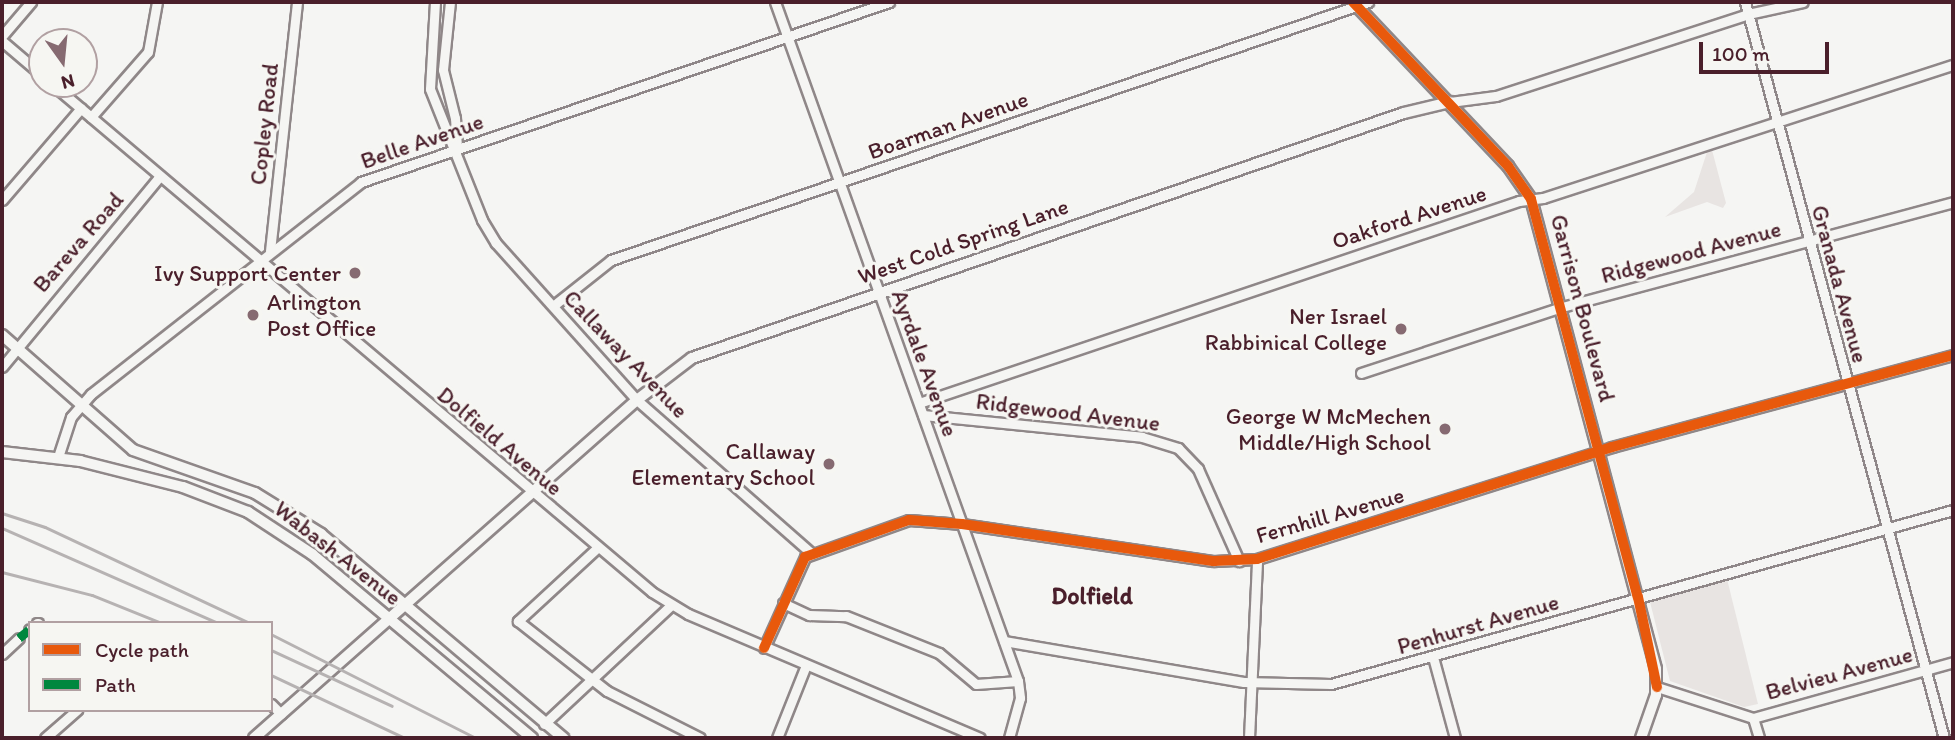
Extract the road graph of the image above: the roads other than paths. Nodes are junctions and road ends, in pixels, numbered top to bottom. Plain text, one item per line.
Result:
1 (31, 2) edge
2 (157, 2) edge
3 (296, 2) edge
4 (435, 2) edge
5 (450, 2) edge
6 (775, 2) edge
7 (889, 2) edge
8 (1745, 2) edge
9 (1803, 2) edge
10 (1359, 3) edge
11 (1748, 14) junction
12 (787, 36) junction
13 (2, 38) edge
14 (28, 62) edge
15 (1953, 65) edge
16 (443, 71) junction
17 (427, 76) junction
18 (69, 98) edge
19 (1450, 102) junction
20 (81, 108) junction
21 (91, 117) junction
22 (1776, 122) junction
23 (457, 149) junction
24 (160, 176) junction
25 (839, 182) junction
26 (1531, 199) junction
27 (2, 200) edge
28 (1953, 202) edge
29 (1809, 240) junction
30 (270, 251) junction
31 (259, 260) junction
32 (879, 292) junction
33 (553, 306) junction
34 (1562, 307) junction
35 (2, 335) edge
36 (16, 347) junction
37 (1953, 355) edge
38 (2, 368) edge
39 (1361, 373) dead end
40 (1847, 384) junction
41 (637, 400) junction
42 (919, 403) junction
43 (80, 406) junction
44 (923, 415) junction
45 (2, 452) edge
46 (1599, 453) junction
47 (58, 457) junction
48 (531, 493) junction
49 (1953, 510) edge
50 (962, 523) junction
51 (1887, 528) junction
52 (597, 548) junction
53 (811, 553) junction
54 (1257, 559) junction
55 (1238, 561) junction
56 (1638, 597) junction
57 (783, 603) junction
58 (671, 605) junction
59 (404, 606) junction
60 (389, 619) junction
61 (19, 638) dead end
62 (1004, 641) junction
63 (764, 648) junction
64 (2, 654) edge
65 (1433, 657) junction
66 (1953, 662) edge
67 (806, 665) junction
68 (1925, 670) junction
69 (589, 679) junction
70 (1018, 681) junction
71 (1252, 681) junction
72 (1657, 687) junction
73 (273, 706) edge
74 (75, 712) edge
75 (281, 714) junction
76 (1753, 718) junction
77 (544, 724) junction
78 (46, 738) edge
79 (254, 738) edge
80 (532, 738) edge
81 (562, 738) edge
82 (700, 738) edge
83 (777, 738) edge
84 (980, 738) edge
85 (1009, 738) edge
86 (1248, 738) edge
87 (1455, 738) edge
88 (1641, 738) edge
89 (1759, 738) edge
90 (1944, 738) edge

1 - 13 street
2 - 21 street
3 - 30 street, Copley Road
4 - 17 street, Callaway Avenue
5 - 16 street, Callaway Avenue
6 - 12 street, Ayrdale Avenue
7 - 12 street, Belle Avenue
8 - 11 street, Granada Avenue
9 - 11 street, West Cold Spring Lane
10 - 19 main road, Garrison Boulevard
10 - 25 street, Boarman Avenue
11 - 19 street, West Cold Spring Lane
11 - 22 street, Granada Avenue
12 - 23 street, Belle Avenue
12 - 25 street, Ayrdale Avenue
13 - 14 street
15 - 22 street, Oakford Avenue
16 - 17 street
16 - 23 street, Callaway Avenue
17 - 23 street, Callaway Avenue
18 - 20 street, Dolfield Avenue
19 - 26 main road, Garrison Boulevard
19 - 32 main road, West Cold Spring Lane
20 - 21 street, Dolfield Avenue
20 - 27 street
21 - 24 street, Dolfield Avenue
22 - 26 street, Oakford Avenue
22 - 29 street, Granada Avenue
23 - 30 street, Belle Avenue
23 - 33 street, Callaway Avenue
24 - 31 street, Dolfield Avenue
24 - 36 street, Bareva Road
25 - 32 street, Ayrdale Avenue
25 - 33 street, Boarman Avenue
26 - 34 main road, Garrison Boulevard
26 - 42 street, Oakford Avenue
28 - 29 street, Ridgewood Avenue
29 - 34 street, Ridgewood Avenue
29 - 40 street, Granada Avenue
30 - 31 street, Belle Avenue
31 - 43 street, Belle Avenue
31 - 48 street, Dolfield Avenue
32 - 41 main road, West Cold Spring Lane
32 - 42 street, Ayrdale Avenue
33 - 41 street, Callaway Avenue
34 - 39 street, Ridgewood Avenue
34 - 46 main road, Garrison Boulevard
35 - 36 main road, Wabash Avenue
36 - 38 street, Bareva Road
36 - 43 main road, Wabash Avenue
37 - 40 street, Fernhill Avenue
40 - 46 street, Fernhill Avenue
40 - 51 street, Granada Avenue
41 - 48 main road, West Cold Spring Lane
41 - 53 street, Callaway Avenue
42 - 44 street, Ayrdale Avenue
43 - 47 street, Belle Avenue
43 - 59 main road, Wabash Avenue
44 - 50 street, Ayrdale Avenue
44 - 55 street, Ridgewood Avenue
45 - 47 main road, Wabash Avenue
46 - 54 street, Fernhill Avenue
46 - 56 main road, Garrison Boulevard
47 - 60 main road, Wabash Avenue
48 - 52 street, Dolfield Avenue
48 - 59 main road, West Cold Spring Lane
49 - 51 street, Penhurst Avenue
50 - 53 street, Fernhill Avenue
50 - 55 street, Fernhill Avenue
50 - 62 street, Ayrdale Avenue
51 - 56 street, Penhurst Avenue
51 - 68 street, Granada Avenue
52 - 58 street, Dolfield Avenue
52 - 69 street
53 - 57 street
54 - 55 street, Fernhill Avenue
54 - 71 street
56 - 65 street, Penhurst Avenue
56 - 72 main road, Garrison Boulevard
57 - 63 street
57 - 70 street
58 - 63 street, Dolfield Avenue
58 - 69 street
59 - 60 main road, West Cold Spring Lane
59 - 77 main road, Wabash Avenue
60 - 75 main road, West Cold Spring Lane
60 - 80 main road, Wabash Avenue
61 - 64 street
62 - 70 street, Ayrdale Avenue
62 - 71 street, Penhurst Avenue
63 - 67 street, Dolfield Avenue
65 - 71 street, Penhurst Avenue
65 - 87 street
66 - 68 street, Belvieu Avenue
67 - 83 street
67 - 84 street, Dolfield Avenue
68 - 76 street, Belvieu Avenue
68 - 90 street, Granada Avenue
69 - 77 street
69 - 82 street
70 - 85 street, Ayrdale Avenue
71 - 86 street
72 - 76 street, Belvieu Avenue
72 - 88 main road, Garrison Boulevard
73 - 75 street
74 - 78 street
75 - 79 main road, West Cold Spring Lane
76 - 89 street
77 - 81 main road, Wabash Avenue

